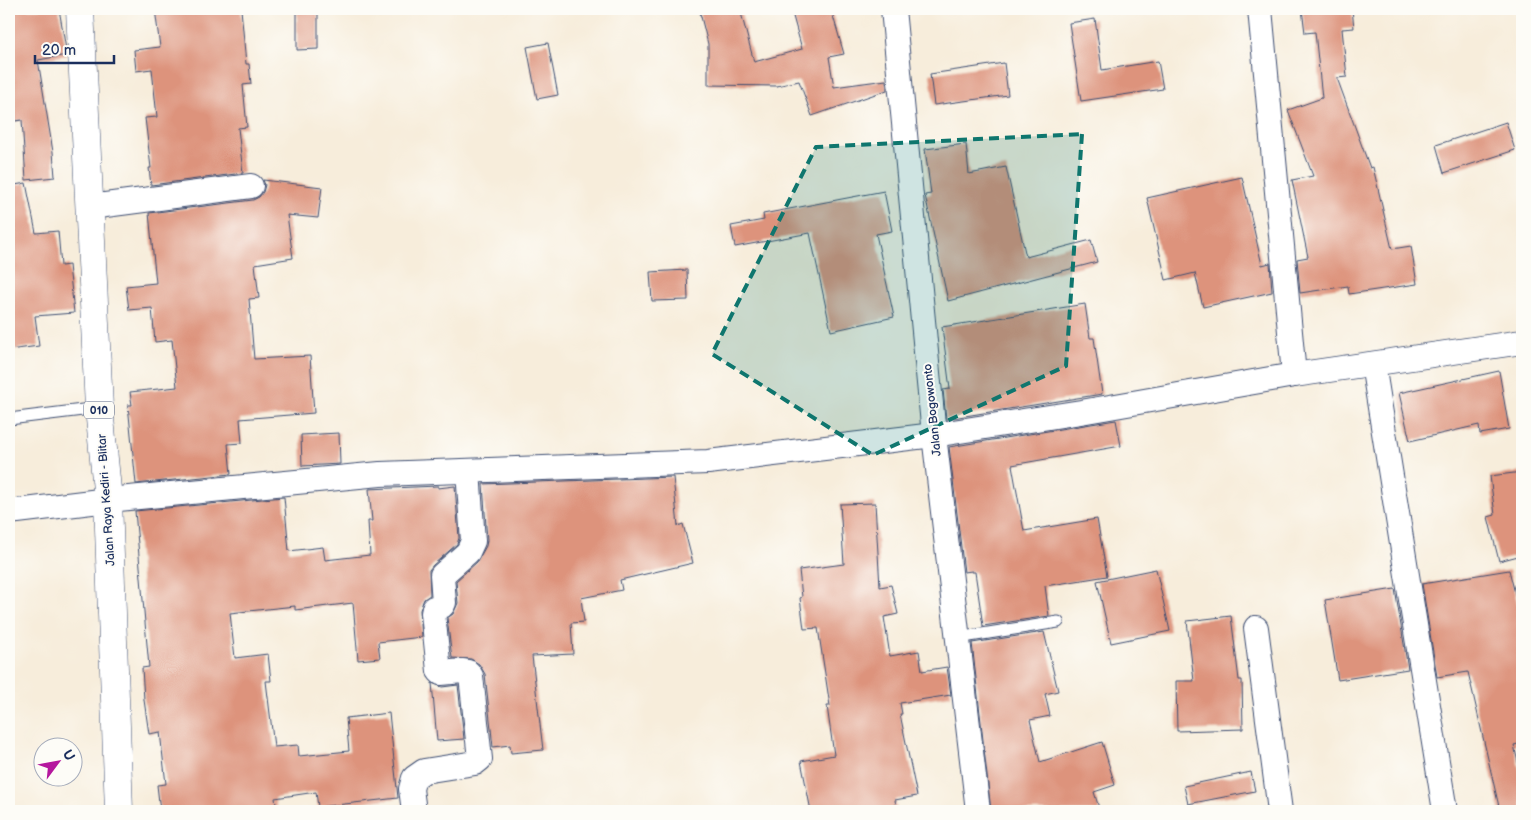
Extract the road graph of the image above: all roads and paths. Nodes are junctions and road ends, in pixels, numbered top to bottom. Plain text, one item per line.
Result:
1 (80, 9) edge
2 (893, 9) edge
3 (1260, 9) edge
4 (251, 186) dead end
5 (90, 207) junction
6 (1522, 342) edge
7 (1373, 364) junction
8 (1294, 375) junction
9 (99, 408) junction
10 (9, 419) edge
11 (934, 435) junction
12 (468, 471) junction
13 (108, 500) junction
14 (9, 512) edge
15 (1058, 622) dead end
16 (1256, 628) dead end
17 (958, 638) junction
18 (119, 811) edge
19 (414, 811) edge
20 (978, 811) edge
21 (1280, 811) edge
22 (1444, 811) edge

1 - 5 main road, Jalan Raya Kediri - Blitar / 010
2 - 11 street, Jalan Bogowonto
3 - 8 street
4 - 5 street
5 - 9 main road, Jalan Raya Kediri - Blitar / 010
6 - 7 street
7 - 8 street
7 - 22 street
8 - 11 street
9 - 10 lane
9 - 13 main road, Jalan Raya Kediri - Blitar / 010
11 - 12 street
11 - 17 street, Jalan Bogowonto
12 - 13 street
12 - 19 street
13 - 14 street
13 - 18 main road, Jalan Raya Kediri - Blitar / 010
15 - 17 lane
16 - 21 street
17 - 20 street, Jalan Bogowonto

